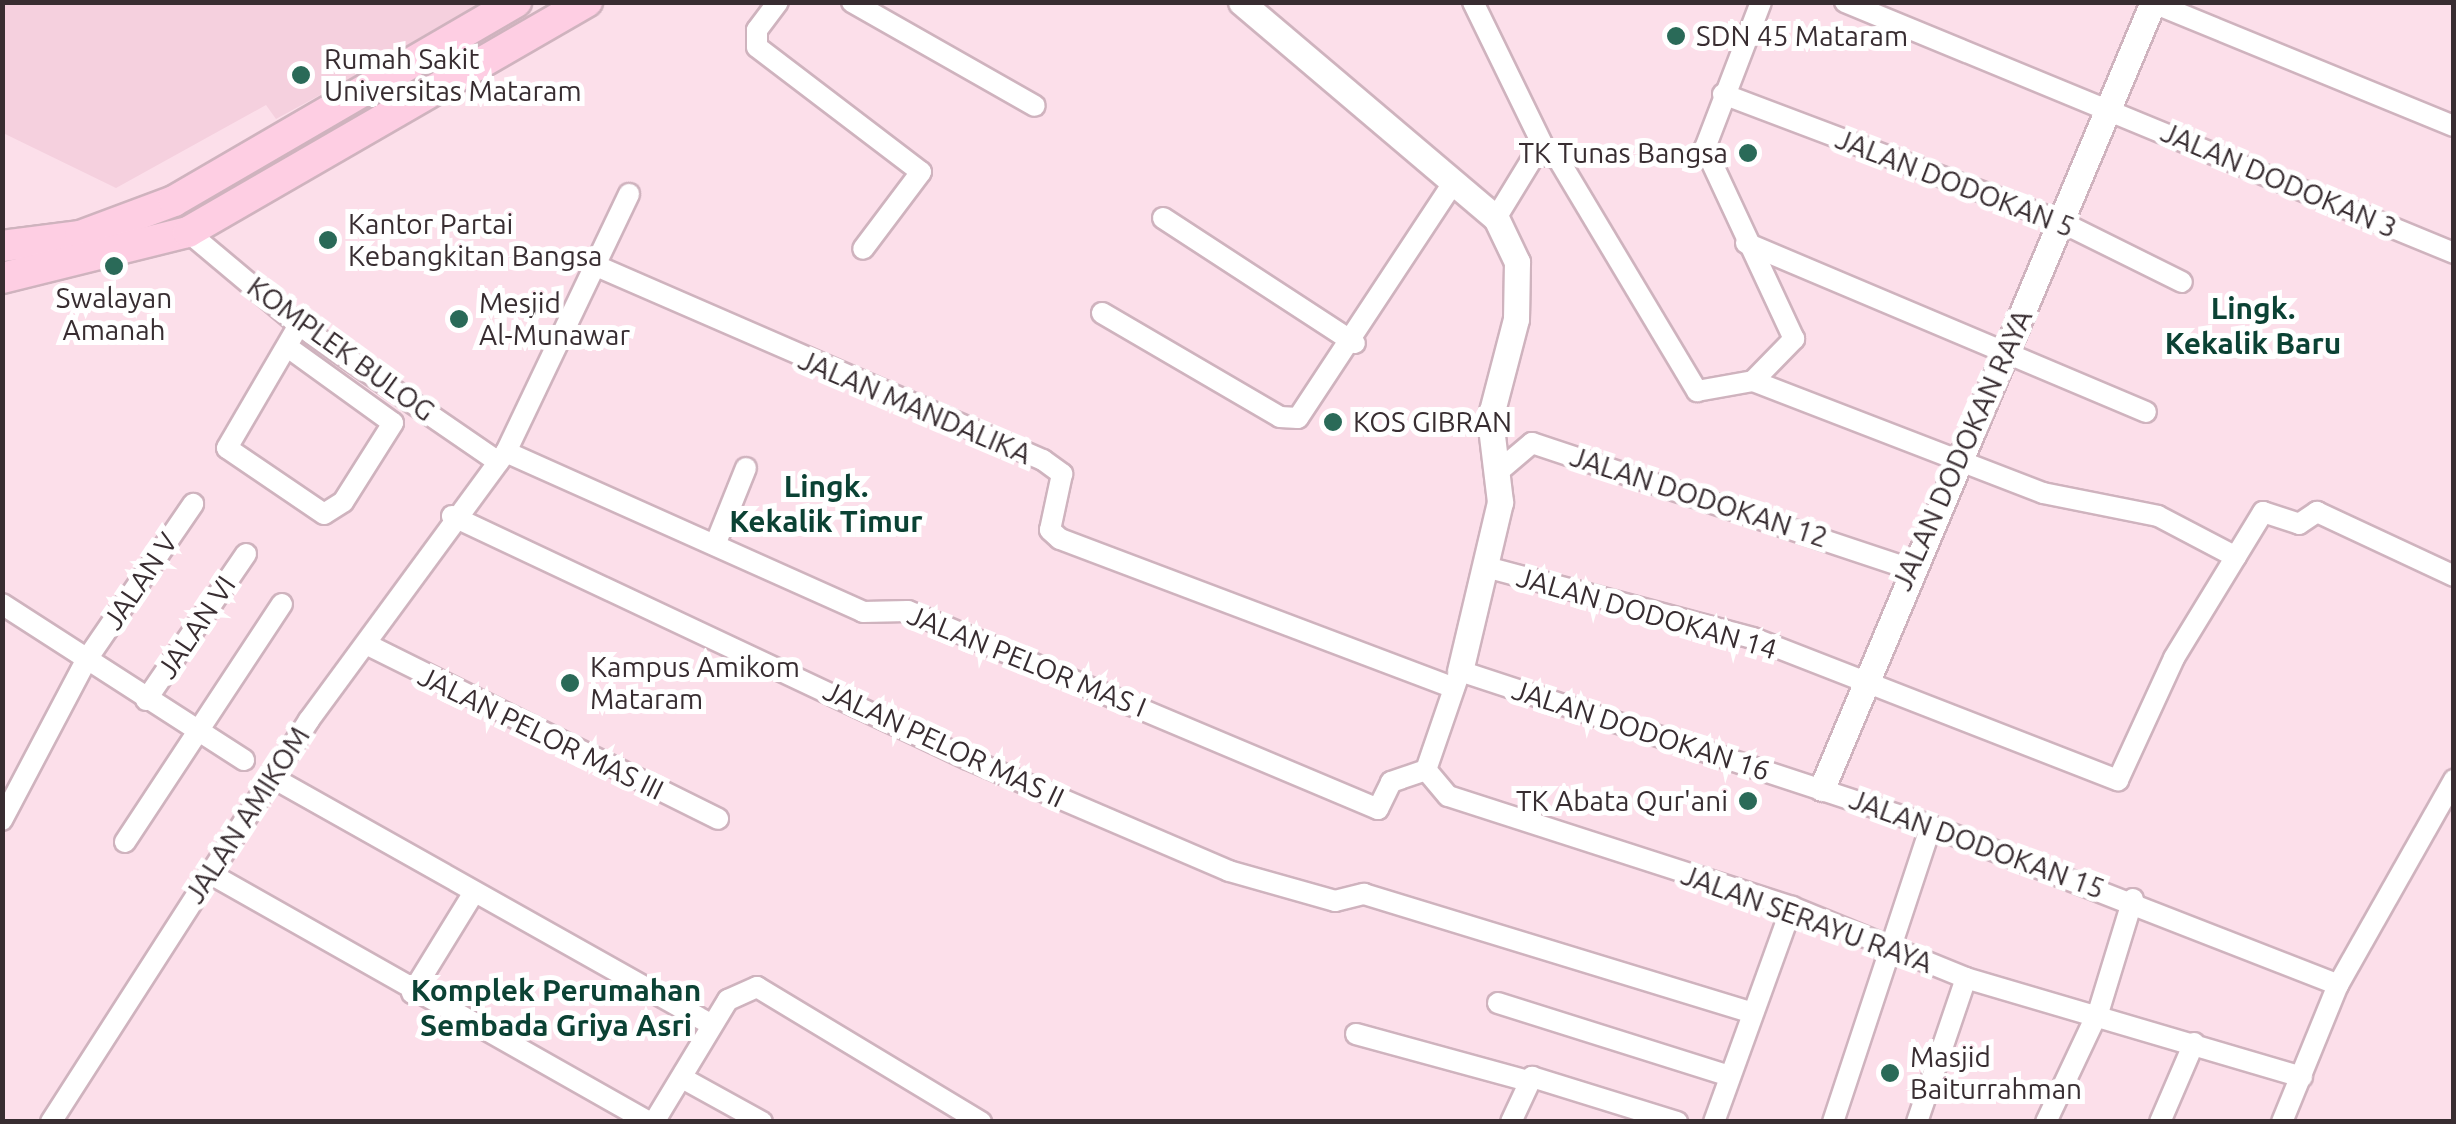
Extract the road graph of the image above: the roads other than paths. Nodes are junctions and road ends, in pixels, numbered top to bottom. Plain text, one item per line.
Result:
1 (516, 2) edge
2 (587, 2) edge
3 (778, 2) edge
4 (852, 2) edge
5 (1241, 2) edge
6 (1473, 2) edge
7 (1762, 2) edge
8 (1845, 2) edge
9 (2152, 3) edge
10 (1723, 94) junction
11 (1034, 106) dead end
12 (2105, 107) junction
13 (2454, 126) edge
14 (292, 130) junction
15 (1552, 154) junction
16 (307, 164) junction
17 (1454, 181) junction
18 (629, 194) dead end
19 (1164, 218) dead end
20 (1496, 218) junction
21 (2059, 220) junction
22 (188, 232) junction
23 (1746, 243) junction
24 (2, 246) edge
25 (863, 249) dead end
26 (2454, 253) edge
27 (592, 264) junction
28 (2, 278) edge
29 (2182, 282) dead end
30 (1102, 312) dead end
31 (299, 325) junction
32 (1356, 343) junction
33 (290, 348) junction
34 (2010, 348) junction
35 (1752, 381) junction
36 (2146, 412) dead end
37 (502, 457) junction
38 (1954, 460) junction
39 (746, 468) dead end
40 (1500, 470) junction
41 (193, 504) dead end
42 (452, 516) junction
43 (715, 545) junction
44 (246, 554) dead end
45 (2236, 558) junction
46 (1486, 567) junction
47 (1907, 568) junction
48 (2454, 576) edge
49 (2, 604) edge
50 (282, 604) dead end
51 (366, 644) junction
52 (88, 659) junction
53 (1457, 680) junction
54 (1862, 687) junction
55 (146, 700) junction
56 (194, 732) junction
57 (244, 760) dead end
58 (1426, 770) junction
59 (274, 778) junction
60 (2454, 780) edge
61 (1822, 788) junction
62 (8, 796) edge
63 (718, 819) dead end
64 (2, 820) edge
65 (1930, 826) junction
66 (125, 842) dead end
67 (208, 872) junction
68 (474, 894) junction
69 (2133, 899) junction
70 (1792, 907) junction
71 (1886, 944) junction
72 (1966, 978) junction
73 (2338, 985) junction
74 (412, 993) junction
75 (1498, 1003) dead end
76 (2100, 1010) junction
77 (1749, 1012) junction
78 (712, 1025) junction
79 (1356, 1034) dead end
80 (2194, 1043) junction
81 (1728, 1076) junction
82 (2302, 1077) junction
83 (684, 1079) junction
84 (1524, 1080) junction
85 (1615, 1112) edge
86 (980, 1120) edge
87 (51, 1122) edge
88 (651, 1122) edge
89 (762, 1122) edge
90 (1510, 1122) edge
91 (1677, 1122) edge
92 (1714, 1122) edge
93 (1833, 1122) edge
94 (1916, 1122) edge
95 (2046, 1122) edge
96 (2160, 1122) edge
97 (2282, 1122) edge

1 - 14 main road
2 - 16 main road
3 - 25 street
4 - 11 street
5 - 17 street
6 - 15 street
7 - 10 street
8 - 12 street, JALAN DODOKAN 3
9 - 12 street, JALAN DODOKAN RAYA
9 - 13 street
10 - 21 street, JALAN DODOKAN 5
10 - 23 street
12 - 21 street, JALAN DODOKAN RAYA
12 - 26 street, JALAN DODOKAN 3
14 - 16 main road
14 - 24 main road
15 - 20 street
15 - 35 street
16 - 22 main road
17 - 20 street
17 - 32 street
18 - 27 street, JALAN AMIKOM
19 - 32 street
20 - 40 street
21 - 29 street, JALAN DODOKAN 5
21 - 34 street, JALAN DODOKAN RAYA
22 - 28 main road
22 - 31 street, KOMPLEK BULOG
23 - 34 street
23 - 35 street
27 - 37 street, JALAN AMIKOM
27 - 53 street, JALAN MANDALIKA
30 - 32 street
31 - 33 street
31 - 37 street, KOMPLEK BULOG
33 - 33 street
34 - 36 street
34 - 38 street, JALAN DODOKAN RAYA
35 - 38 street
37 - 42 street, JALAN AMIKOM
37 - 43 street, JALAN PELOR MAS I
38 - 45 street
38 - 47 street, JALAN DODOKAN RAYA
39 - 43 street
40 - 46 street
40 - 47 street, JALAN DODOKAN 12
41 - 52 street, JALAN V
42 - 51 street, JALAN AMIKOM
42 - 77 street, JALAN PELOR MAS II
43 - 58 street, JALAN PELOR MAS I
44 - 55 street, JALAN VI
45 - 48 street
45 - 54 street, JALAN DODOKAN 14
46 - 53 street
46 - 54 street, JALAN DODOKAN 14
47 - 54 street, JALAN DODOKAN RAYA
49 - 52 street
50 - 56 street
51 - 59 street, JALAN AMIKOM
51 - 63 street, JALAN PELOR MAS III
52 - 55 street
52 - 62 street, JALAN V
53 - 58 street
53 - 61 street, JALAN DODOKAN 16
54 - 61 street, JALAN DODOKAN RAYA
55 - 56 street
56 - 57 street
56 - 66 street
58 - 70 street, JALAN SERAYU RAYA
59 - 67 street, JALAN AMIKOM
59 - 68 street
60 - 73 street
61 - 65 street, JALAN DODOKAN 15
62 - 64 street, JALAN V
65 - 69 street, JALAN DODOKAN 15
65 - 71 street
67 - 74 street
67 - 87 street, JALAN AMIKOM
68 - 74 street
68 - 78 street
69 - 73 street, JALAN DODOKAN 15
69 - 76 street, JALAN DODOKAN 15
70 - 71 street, JALAN SERAYU RAYA
70 - 77 street
71 - 72 street, JALAN SERAYU RAYA
71 - 93 street
72 - 76 street, JALAN SERAYU RAYA
72 - 94 street
73 - 82 street
74 - 88 street
75 - 81 street
76 - 80 street, JALAN SERAYU RAYA
76 - 95 street, JALAN DODOKAN 15
77 - 81 street
78 - 83 street
78 - 86 street
79 - 84 street
80 - 82 street, JALAN SERAYU RAYA
80 - 96 street
81 - 92 street
82 - 97 street
83 - 88 street
83 - 89 street
84 - 85 street
84 - 90 street
85 - 91 street

